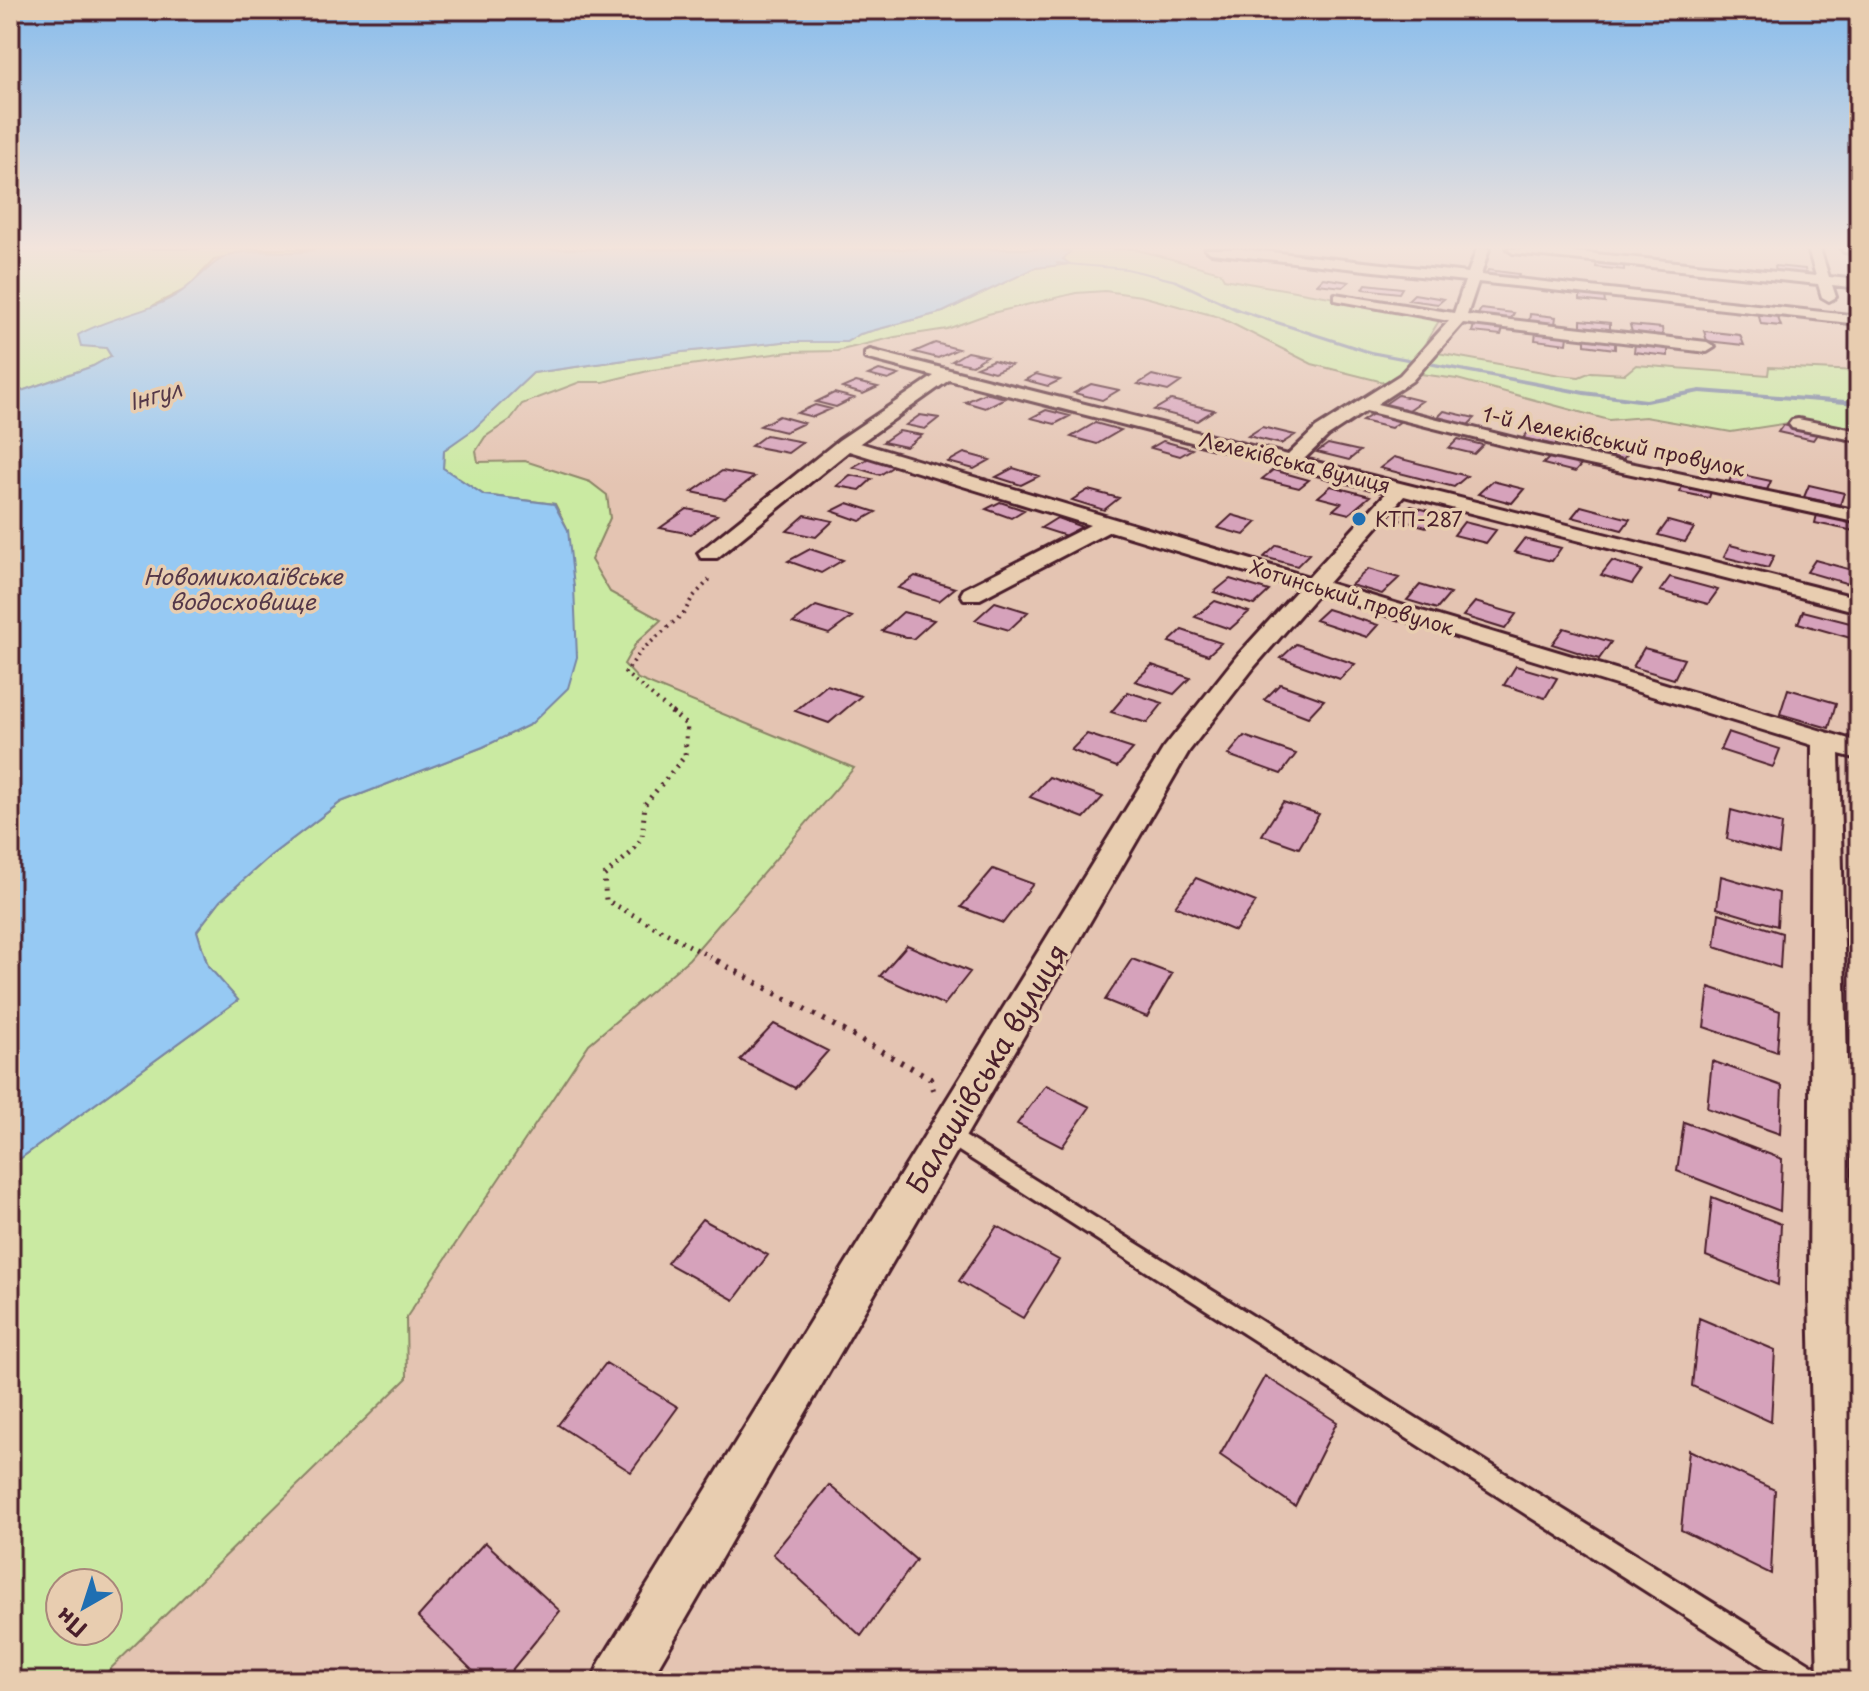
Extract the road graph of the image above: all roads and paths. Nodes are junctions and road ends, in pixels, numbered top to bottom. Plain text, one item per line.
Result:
1 (1451, 328) edge
2 (1544, 328) edge
3 (1707, 347) dead end
4 (870, 355) dead end
5 (946, 375) junction
6 (1361, 405) junction
7 (1798, 424) dead end
8 (1859, 436) edge
9 (845, 444) junction
10 (1293, 460) junction
11 (1400, 489) junction
12 (1859, 517) edge
13 (1109, 523) junction
14 (709, 553) joint
15 (1316, 586) junction
16 (972, 594) dead end
17 (1859, 605) edge
18 (1842, 746) edge
19 (947, 1133) junction
20 (619, 1681) edge
21 (1812, 1681) edge
22 (1845, 1681) edge

1 - 6 street
2 - 3 street
4 - 5 street, Лелеківська вулиця
5 - 9 street
5 - 10 street, Лелеківська вулиця
6 - 10 street
6 - 12 street, 1-й Лелеківський провулок
7 - 8 street
9 - 13 street, Хотинський провулок
9 - 14 street
10 - 11 street, Лелеківська вулиця
11 - 15 street, Балашівська вулиця
11 - 17 street, Лелеківська вулиця
13 - 15 street, Хотинський провулок
13 - 16 street
14 - 19 path
15 - 18 street, Хотинський провулок
15 - 19 street, Балашівська вулиця
18 - 22 street
19 - 20 street, Балашівська вулиця
19 - 21 lane

